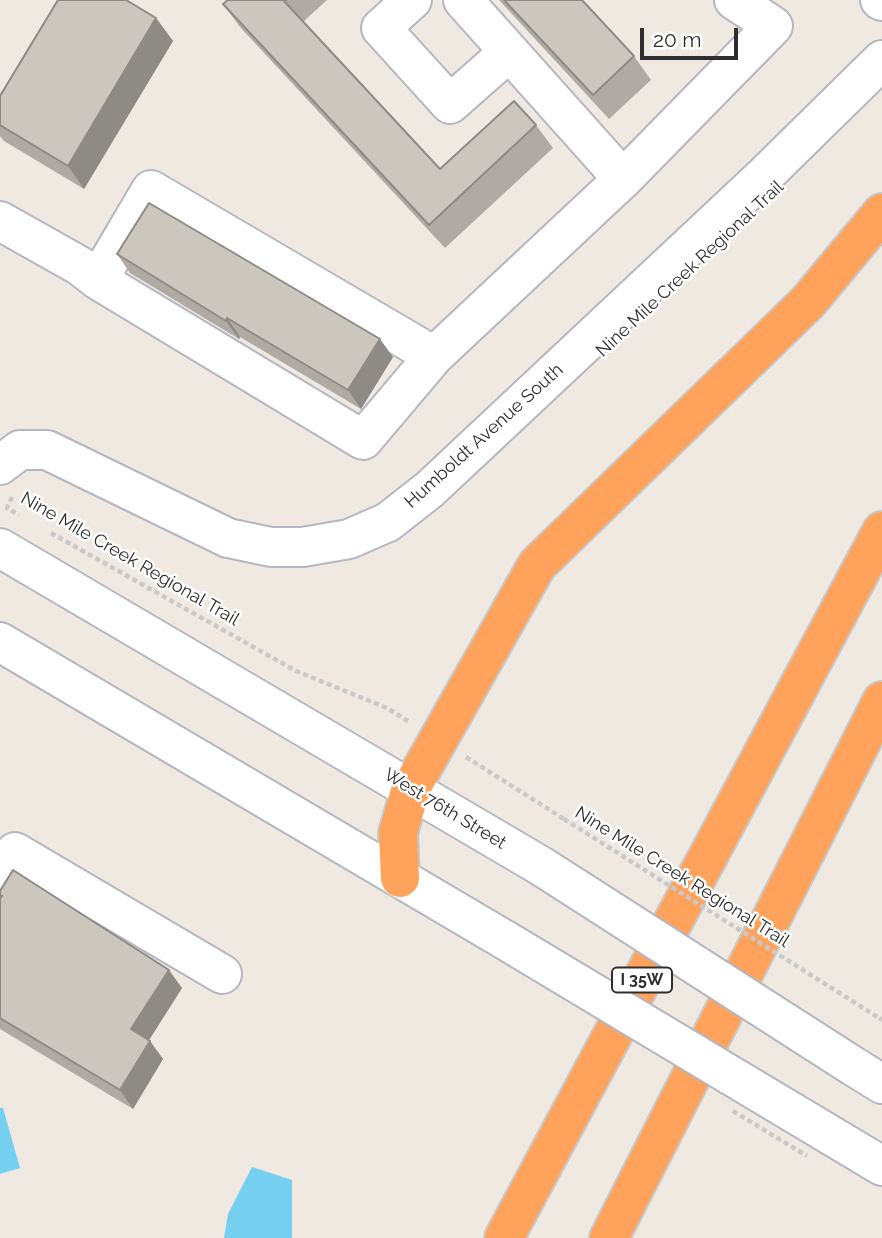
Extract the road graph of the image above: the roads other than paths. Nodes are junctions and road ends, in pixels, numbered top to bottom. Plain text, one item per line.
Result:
1 (412, 0) edge
2 (463, 0) edge
3 (734, 0) edge
4 (509, 52) junction
5 (882, 60) edge
6 (623, 179) junction
7 (882, 213) edge
8 (0, 221) edge
9 (98, 280) junction
10 (434, 356) junction
11 (9, 475) edge
12 (882, 531) edge
13 (0, 548) edge
14 (0, 642) edge
15 (882, 701) edge
16 (411, 788) junction
17 (0, 877) edge
18 (400, 878) junction
19 (222, 974) dead end
20 (703, 1055) junction
21 (867, 1075) edge
22 (882, 1166) edge
23 (504, 1238) edge
24 (609, 1238) edge
25 (636, 1238) edge

1 - 4 street
2 - 4 street
3 - 6 street
4 - 6 street
5 - 11 street, Humboldt Avenue South
6 - 10 street
7 - 16 highway
8 - 9 street
9 - 10 street
9 - 10 street
12 - 23 highway, I 35W
13 - 16 street, West 76th Street
14 - 18 street
15 - 20 highway
16 - 18 highway
16 - 21 street, West 76th Street, bridge
17 - 19 street
18 - 22 street, bridge
20 - 24 highway
20 - 25 highway

